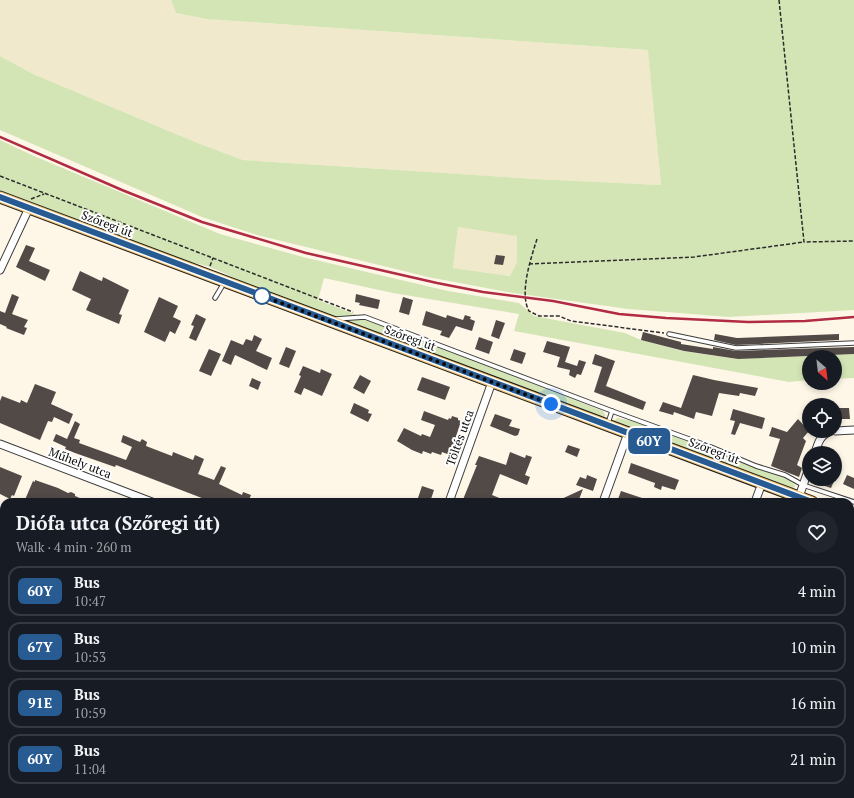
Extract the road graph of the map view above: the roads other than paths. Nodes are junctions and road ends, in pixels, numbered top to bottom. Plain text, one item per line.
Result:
1 (0, 197) edge
2 (29, 204) junction
3 (0, 270) edge
4 (225, 282) junction
5 (215, 298) dead end
6 (325, 320) junction
7 (669, 334) road end
8 (854, 343) edge
9 (492, 382) junction
10 (612, 411) junction
11 (607, 425) junction
12 (854, 430) edge
13 (842, 431) edge
14 (628, 433) junction
15 (0, 444) edge
16 (762, 484) junction
17 (802, 484) edge
18 (803, 486) edge
19 (806, 486) edge
20 (799, 497) joint
21 (142, 498) edge
22 (450, 498) edge
23 (604, 498) edge
24 (757, 498) edge
25 (842, 498) edge

1 - 2 main road, Szőregi út
2 - 3 street
2 - 4 main road, Szőregi út
4 - 5 lane
4 - 6 main road, Szőregi út
6 - 9 main road, Szőregi út
6 - 10 lane
7 - 8 lane
9 - 11 main road, Szőregi út
9 - 22 street, Töltés utca
10 - 11 lane
10 - 17 lane
11 - 14 main road, Szőregi út
12 - 13 street
14 - 16 main road, Szőregi út
14 - 23 street
15 - 21 street, Műhely utca
16 - 20 main road, Szőregi út
16 - 24 street
18 - 20 street
19 - 25 lane

